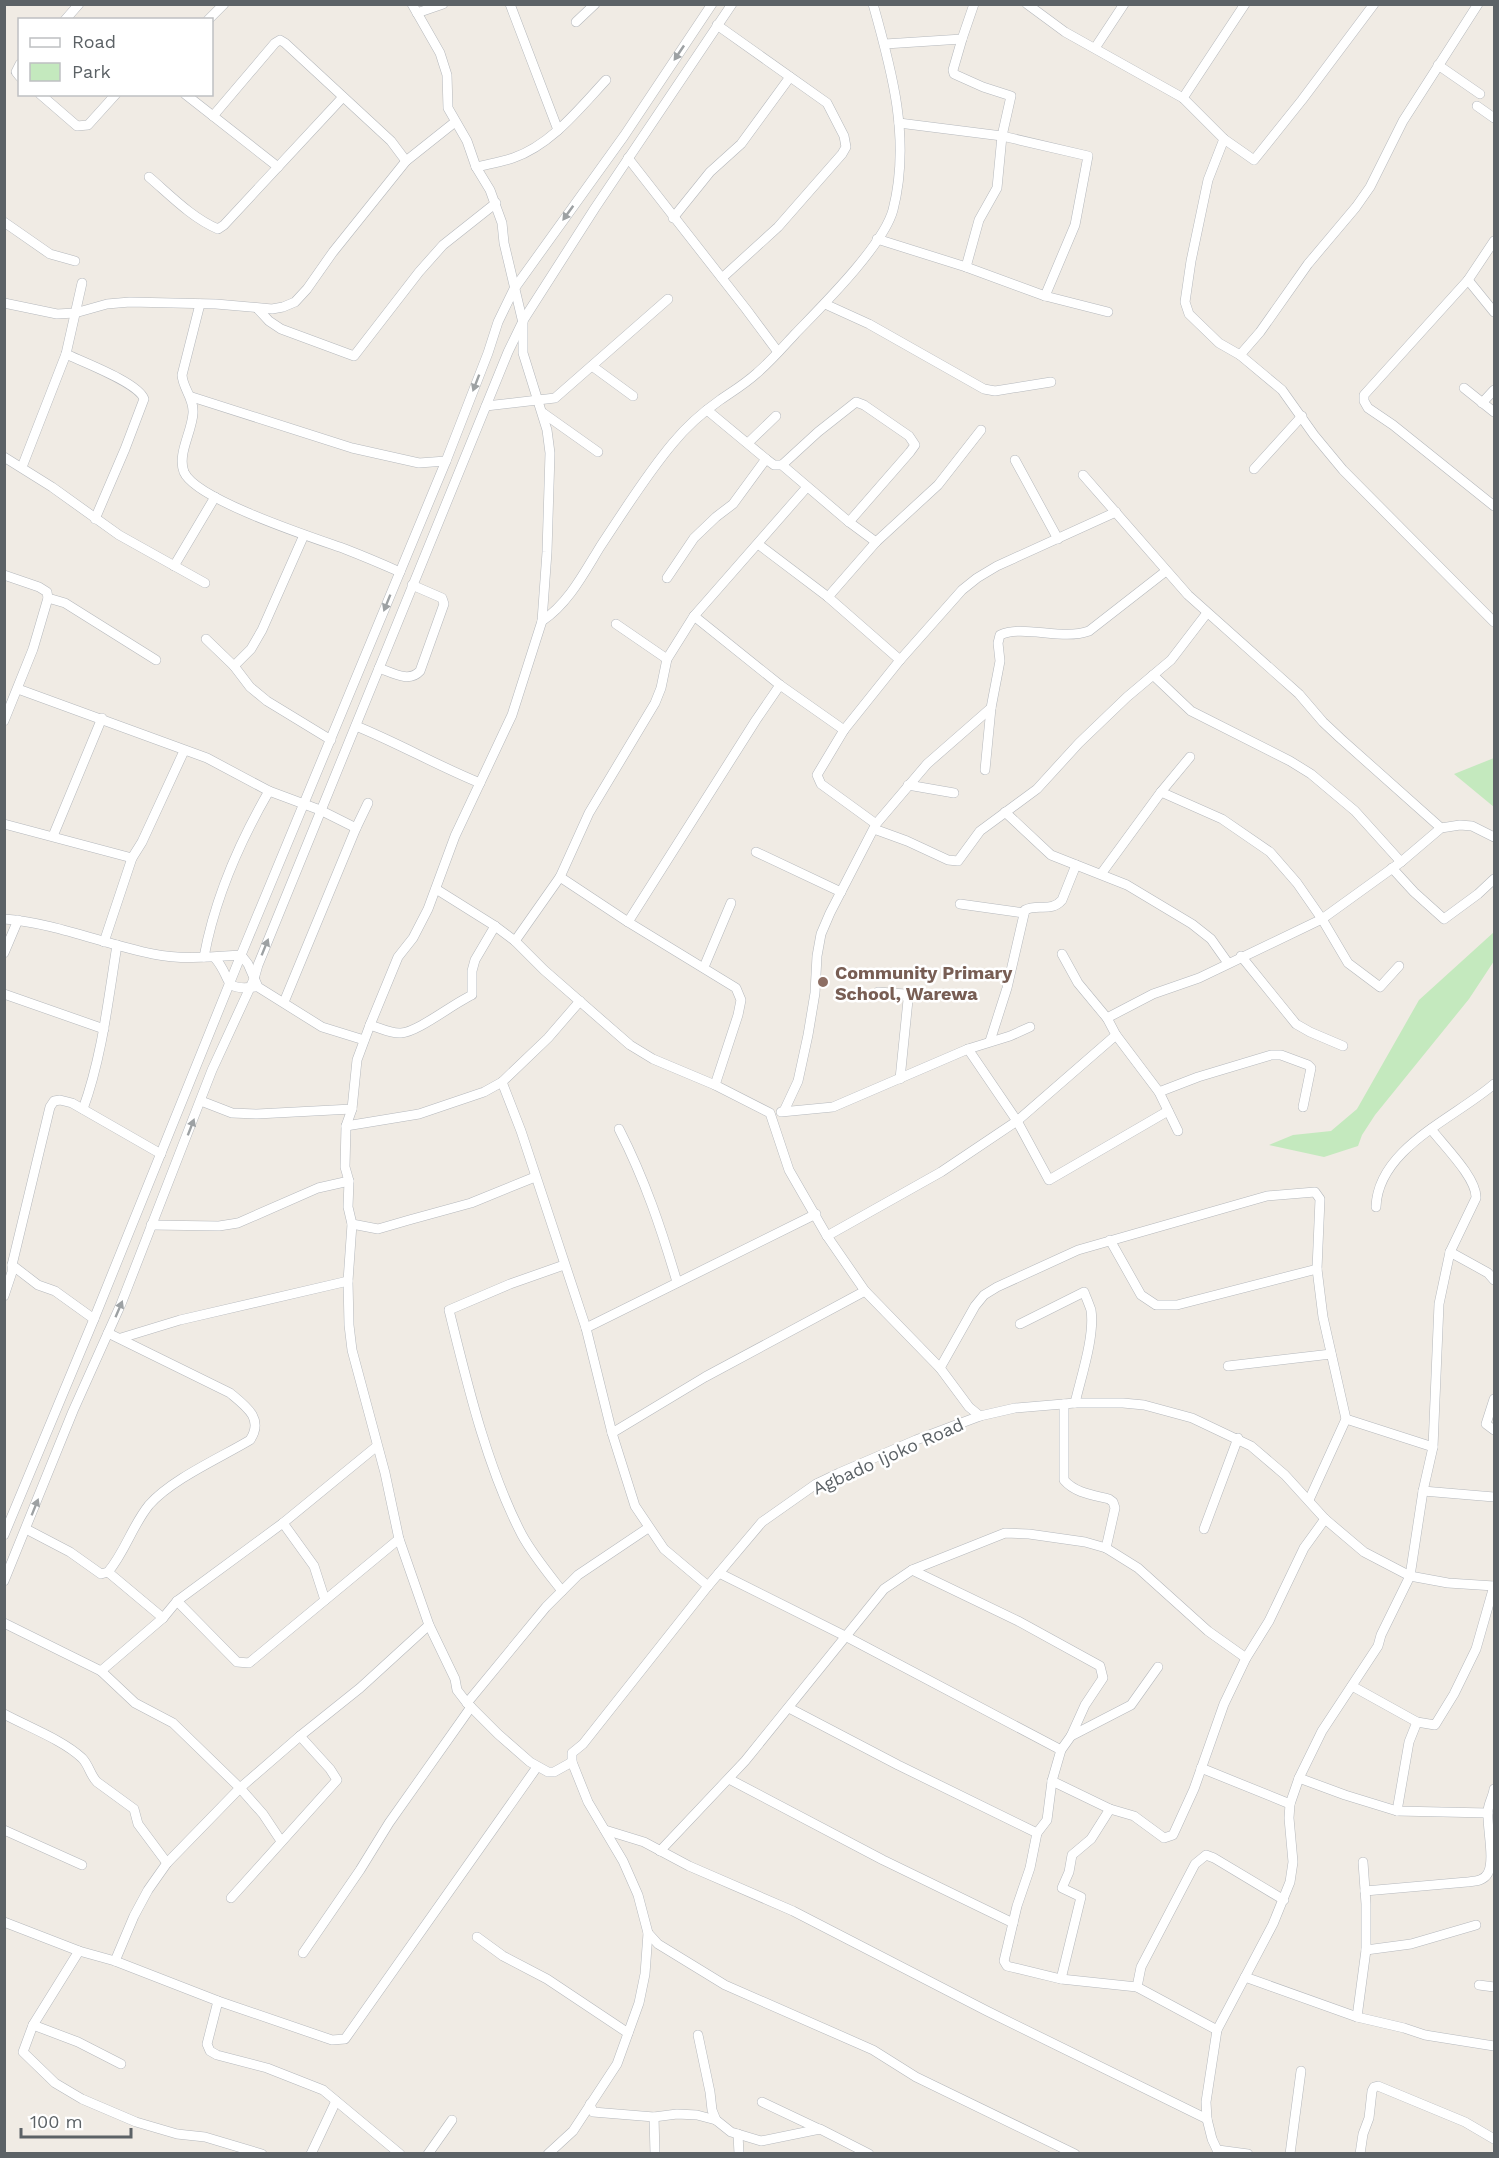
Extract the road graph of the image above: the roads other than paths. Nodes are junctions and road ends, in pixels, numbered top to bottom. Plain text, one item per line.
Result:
1 (79, 4) edge
2 (224, 4) edge
3 (443, 4) edge
4 (510, 4) edge
5 (595, 4) edge
6 (712, 4) edge
7 (732, 4) edge
8 (873, 4) edge
9 (974, 4) edge
10 (1027, 4) edge
11 (1124, 4) edge
12 (1245, 4) edge
13 (1374, 4) edge
14 (1478, 4) edge
15 (415, 9) edge
16 (68, 18) edge
17 (210, 18) edge
18 (576, 22) dead end
19 (717, 25) junction
20 (962, 39) junction
21 (885, 44) junction
22 (1095, 48) junction
23 (1438, 65) junction
24 (790, 77) junction
25 (606, 80) dead end
26 (1480, 94) dead end
27 (42, 96) edge
28 (114, 96) edge
29 (188, 96) edge
30 (343, 97) junction
31 (1183, 98) junction
32 (1477, 106) dead end
33 (213, 116) junction
34 (1494, 118) edge
35 (455, 122) junction
36 (899, 123) junction
37 (558, 130) junction
38 (1002, 136) junction
39 (1224, 139) junction
40 (628, 158) junction
41 (406, 161) junction
42 (278, 167) junction
43 (476, 167) junction
44 (149, 177) dead end
45 (496, 203) junction
46 (673, 218) junction
47 (4, 222) edge
48 (877, 239) junction
49 (1494, 241) edge
50 (75, 261) dead end
51 (966, 267) junction
52 (722, 278) junction
53 (1468, 280) junction
54 (82, 283) dead end
55 (514, 289) junction
56 (1045, 296) junction
57 (668, 299) dead end
58 (4, 303) edge
59 (200, 304) junction
60 (825, 304) junction
61 (257, 308) junction
62 (1108, 312) dead end
63 (1494, 312) edge
64 (75, 313) junction
65 (523, 323) junction
66 (778, 352) junction
67 (66, 354) junction
68 (1240, 355) junction
69 (592, 366) junction
70 (1051, 382) dead end
71 (1464, 388) dead end
72 (1494, 390) edge
73 (633, 396) dead end
74 (192, 397) junction
75 (538, 399) junction
76 (1482, 403) junction
77 (486, 406) junction
78 (707, 410) junction
79 (1494, 412) edge
80 (543, 413) junction
81 (776, 416) dead end
82 (1302, 416) junction
83 (981, 430) dead end
84 (748, 443) junction
85 (598, 452) dead end
86 (4, 457) edge
87 (766, 459) junction
88 (1015, 460) dead end
89 (446, 461) junction
90 (782, 465) junction
91 (22, 467) junction
92 (1254, 469) dead end
93 (1083, 475) dead end
94 (807, 487) junction
95 (215, 497) junction
96 (1494, 506) edge
97 (1116, 512) junction
98 (95, 519) junction
99 (849, 522) junction
100 (304, 535) junction
101 (1058, 539) junction
102 (876, 542) junction
103 (758, 544) junction
104 (174, 566) junction
105 (1166, 571) junction
106 (400, 572) junction
107 (4, 575) edge
108 (667, 578) dead end
109 (206, 583) dead end
110 (412, 585) junction
111 (828, 597) junction
112 (48, 598) junction
113 (1207, 613) junction
114 (694, 616) junction
115 (542, 621) junction
116 (1494, 622) edge
117 (616, 624) dead end
118 (206, 639) dead end
119 (667, 659) junction
120 (156, 660) dead end
121 (900, 660) junction
122 (234, 666) junction
123 (379, 668) junction
124 (1153, 675) junction
125 (780, 686) junction
126 (18, 689) junction
127 (991, 708) junction
128 (102, 718) junction
129 (4, 721) edge
130 (356, 726) junction
131 (844, 730) junction
132 (331, 740) junction
133 (184, 751) junction
134 (1190, 757) dead end
135 (985, 770) dead end
136 (480, 783) junction
137 (908, 785) junction
138 (269, 791) junction
139 (1161, 792) junction
140 (954, 793) dead end
141 (368, 803) dead end
142 (303, 805) junction
143 (320, 810) junction
144 (1005, 812) junction
145 (4, 824) edge
146 (875, 826) junction
147 (356, 828) junction
148 (1442, 828) junction
149 (53, 836) junction
150 (1494, 837) edge
151 (756, 852) dead end
152 (132, 858) junction
153 (1401, 862) junction
154 (1076, 865) junction
155 (1392, 868) junction
156 (1101, 874) junction
157 (560, 877) junction
158 (1494, 879) edge
159 (436, 889) junction
160 (841, 892) junction
161 (731, 903) dead end
162 (960, 904) dead end
163 (1024, 913) junction
164 (4, 919) edge
165 (1322, 919) junction
166 (18, 920) junction
167 (628, 922) junction
168 (495, 926) junction
169 (515, 941) junction
170 (104, 942) junction
171 (117, 945) junction
172 (4, 953) edge
173 (1062, 954) dead end
174 (241, 955) junction
175 (1241, 956) junction
176 (204, 957) junction
177 (215, 958) junction
178 (1228, 963) junction
179 (1399, 966) dead end
180 (704, 967) junction
181 (229, 984) junction
182 (254, 985) junction
183 (878, 992) dead end
184 (4, 994) edge
185 (580, 1001) junction
186 (284, 1002) junction
187 (1107, 1018) junction
188 (370, 1025) junction
189 (1030, 1027) dead end
190 (104, 1029) junction
191 (1116, 1035) junction
192 (364, 1040) junction
193 (990, 1041) junction
194 (1344, 1047) dead end
195 (968, 1049) junction
196 (900, 1079) junction
197 (502, 1082) junction
198 (1494, 1084) edge
199 (715, 1085) junction
200 (1159, 1092) junction
201 (201, 1101) junction
202 (1303, 1107) dead end
203 (83, 1109) junction
204 (352, 1109) junction
205 (784, 1111) junction
206 (1168, 1111) junction
207 (770, 1113) junction
208 (1017, 1121) junction
209 (346, 1126) junction
210 (1431, 1129) junction
211 (619, 1130) dead end
212 (1178, 1131) dead end
213 (161, 1154) junction
214 (535, 1177) junction
215 (350, 1180) junction
216 (1376, 1207) dead end
217 (816, 1214) junction
218 (352, 1224) junction
219 (151, 1225) junction
220 (828, 1236) junction
221 (1110, 1240) junction
222 (1450, 1252) junction
223 (564, 1264) junction
224 (12, 1265) junction
225 (1317, 1269) junction
226 (1494, 1280) edge
227 (348, 1281) junction
228 (677, 1282) junction
229 (865, 1291) junction
230 (4, 1296) edge
231 (94, 1319) junction
232 (1020, 1324) dead end
233 (586, 1328) junction
234 (108, 1332) junction
235 (121, 1338) junction
236 (1331, 1354) junction
237 (1228, 1366) dead end
238 (940, 1368) junction
239 (1494, 1399) edge
240 (1075, 1403) junction
241 (1064, 1404) junction
242 (980, 1416) junction
243 (1346, 1419) junction
244 (1494, 1430) edge
245 (612, 1433) junction
246 (1238, 1438) junction
247 (377, 1446) junction
248 (1432, 1447) junction
249 (1423, 1491) junction
250 (1494, 1497) edge
251 (1309, 1500) junction
252 (1325, 1519) junction
253 (7, 1523) edge
254 (283, 1523) junction
255 (648, 1528) junction
256 (26, 1529) junction
257 (1204, 1529) dead end
258 (4, 1535) edge
259 (399, 1539) junction
260 (1106, 1548) junction
261 (912, 1570) junction
262 (108, 1572) junction
263 (719, 1573) junction
264 (1410, 1576) junction
265 (4, 1581) edge
266 (708, 1586) junction
267 (1494, 1586) edge
268 (562, 1591) junction
269 (325, 1600) junction
270 (177, 1601) junction
271 (163, 1618) junction
272 (4, 1623) edge
273 (429, 1625) junction
274 (847, 1637) junction
275 (1246, 1658) junction
276 (1158, 1667) dead end
277 (101, 1671) junction
278 (1352, 1686) junction
279 (469, 1705) junction
280 (789, 1708) junction
281 (4, 1714) edge
282 (1417, 1722) junction
283 (300, 1736) junction
284 (1071, 1736) junction
285 (1061, 1750) junction
286 (572, 1762) junction
287 (537, 1767) junction
288 (1201, 1768) junction
289 (1299, 1778) junction
290 (729, 1779) junction
291 (1052, 1781) junction
292 (240, 1788) junction
293 (1494, 1789) edge
294 (1290, 1804) junction
295 (1110, 1809) junction
296 (1397, 1811) junction
297 (1488, 1813) junction
298 (4, 1830) edge
299 (605, 1830) junction
300 (1037, 1833) junction
301 (281, 1841) junction
302 (660, 1851) junction
303 (1363, 1862) dead end
304 (167, 1863) junction
305 (82, 1865) dead end
306 (1365, 1891) junction
307 (231, 1898) dead end
308 (1284, 1900) junction
309 (1013, 1923) junction
310 (1476, 1925) dead end
311 (6, 1926) edge
312 (648, 1933) junction
313 (477, 1937) dead end
314 (1366, 1950) junction
315 (78, 1951) junction
316 (303, 1953) dead end
317 (115, 1961) junction
318 (1245, 1977) junction
319 (1060, 1979) junction
320 (1479, 1985) dead end
321 (1137, 1987) junction
322 (1494, 1987) edge
323 (218, 2001) junction
324 (1357, 2017) junction
325 (33, 2025) junction
326 (1217, 2030) junction
327 (628, 2033) junction
328 (698, 2035) dead end
329 (1494, 2046) edge
330 (121, 2064) dead end
331 (1301, 2071) dead end
332 (336, 2102) junction
333 (762, 2102) dead end
334 (590, 2104) junction
335 (654, 2117) junction
336 (1207, 2119) junction
337 (452, 2120) dead end
338 (716, 2120) junction
339 (820, 2129) junction
340 (738, 2134) junction
341 (1494, 2139) edge
342 (1219, 2152) edge
343 (262, 2154) edge
344 (311, 2154) edge
345 (400, 2154) edge
346 (428, 2154) edge
347 (548, 2154) edge
348 (655, 2154) edge
349 (739, 2154) edge
350 (869, 2154) edge
351 (1076, 2154) edge
352 (1248, 2154) edge
353 (1290, 2154) edge
354 (1360, 2154) edge

1 - 16 street
2 - 17 street
3 - 15 street
4 - 37 street
5 - 18 street
6 -> 55 street
7 - 19 street
8 - 21 street
9 - 20 street
10 - 22 street
11 - 22 street
12 - 31 street
13 - 39 street
14 - 23 street
15 - 35 street
19 - 24 street
19 - 40 street
20 - 21 street
20 - 38 street
21 - 36 street
22 - 31 street
23 - 26 street
23 - 68 street
24 - 46 street
24 - 52 street
25 - 37 street
27 - 28 street
29 - 33 street
30 - 33 street
30 - 41 street
30 - 42 street
31 - 39 street
32 - 34 street
33 - 42 street
35 - 41 street
35 - 43 street
36 - 38 street
36 - 48 street
37 - 43 street
38 - 51 street
38 - 56 street
39 - 68 street
40 - 46 street
40 - 65 street
41 - 61 street
42 - 44 street
43 - 45 street
45 - 55 street
45 - 61 street
46 - 52 street
47 - 50 street
48 - 51 street
48 - 60 street
49 - 53 street
51 - 56 street
52 - 66 street
53 - 63 street
53 - 96 street
54 - 64 street
55 - 65 street
55 -> 89 street
56 - 62 street
57 - 69 street
58 - 64 street
59 - 61 street
59 - 64 street
59 - 74 street
60 - 66 street
60 - 70 street
64 - 67 street
65 - 75 street
65 - 77 street
66 - 78 street
67 - 91 street
67 - 98 street
68 - 82 street
69 - 73 street
69 - 75 street
71 - 76 street
72 - 76 street
74 - 89 street
74 - 95 street
75 - 77 street
75 - 80 street
76 - 79 street
77 - 110 street
78 - 84 street
78 - 115 street
80 - 85 street
80 - 115 street
81 - 84 street
82 - 92 street
82 - 116 street
83 - 102 street
84 - 87 street
86 - 91 street
87 - 90 street
87 - 108 street
88 - 101 street
89 - 106 street
90 - 94 street
90 - 99 street
91 - 98 street
93 - 97 street
94 - 99 street
94 - 103 street
95 - 100 street
95 - 104 street
97 - 101 street
97 - 105 street
98 - 104 street
99 - 102 street
100 - 106 street
100 - 122 street
101 - 121 street
102 - 111 street
103 - 111 street
103 - 114 street
104 - 109 street
105 - 113 street
105 - 127 street
106 -> 132 street
107 - 112 street
110 - 123 street
110 - 123 street
111 - 121 street
112 - 120 street
112 - 126 street
113 - 124 street
113 - 148 street
114 - 119 street
114 - 125 street
115 - 136 street
117 - 119 street
118 - 122 street
119 - 157 street
121 - 131 street
122 - 132 street
123 - 130 street
124 - 144 street
124 - 153 street
125 - 131 street
125 - 167 street
126 - 128 street
126 - 129 street
127 - 135 street
127 - 137 street
128 - 133 street
128 - 149 street
130 - 136 street
130 - 143 street
131 - 146 street
132 - 142 street
133 - 138 street
133 - 152 street
134 - 139 street
136 - 159 street
137 - 140 street
137 - 146 street
138 - 142 street
138 - 176 street
139 - 156 street
139 - 165 street
141 - 147 street
142 - 143 street
142 - 174 street
143 - 147 street
182 -> 143 street
144 - 146 street
144 - 154 street
145 - 149 street
146 - 160 street
147 - 186 street
148 - 150 street
148 - 153 street
149 - 152 street
151 - 160 street
152 - 170 street
153 - 155 street
154 - 156 street
154 - 163 street
155 - 158 street
155 - 165 street
156 - 178 street
157 - 167 street
157 - 169 street
159 - 168 street
159 - 188 street
160 - 205 street
161 - 180 street
162 - 163 street
163 - 193 street
164 - 166 street
165 - 175 street
165 - 179 street
166 - 170 street
166 - 172 street
167 - 180 street
168 - 169 street
168 - 188 street
169 - 185 street
170 - 171 street
171 - 176 street
171 - 190 street
173 - 187 street
174 - 177 street
174 - 181 street
174 - 182 street
175 - 178 street
175 - 194 street
176 - 177 street
177 - 181 street
178 - 187 street
180 - 199 street
181 - 182 street
181 - 213 street
182 - 186 street
182 - 201 street
183 - 196 street
184 - 190 street
185 - 197 street
185 - 199 street
186 - 192 street
187 - 191 street
188 - 192 street
189 - 193 street
190 - 203 street
191 - 200 street
191 - 208 street
192 - 204 street
193 - 195 street
195 - 196 street
195 - 208 street
196 - 205 street
197 - 209 street
197 - 214 street
198 - 210 street
199 - 207 street
200 - 202 street
200 - 206 street
201 - 204 street
219 -> 201 street
203 - 213 street
203 - 224 street
204 - 209 street
205 - 207 street
206 - 208 street
206 - 212 street
207 - 217 street
208 - 220 street
209 - 215 street
210 - 216 street
210 - 222 street
211 - 228 street
213 - 231 street
214 - 218 street
214 - 223 street
215 - 218 street
215 - 219 street
217 - 220 street
217 - 228 street
218 - 227 street
234 -> 219 street
220 - 229 street
221 - 225 street
221 - 225 street
221 - 238 street
222 - 226 street
222 - 248 street
223 - 233 street
223 - 268 street
224 - 230 street
224 - 231 street
225 - 236 street
227 - 235 street
227 - 247 street
228 - 233 street
229 - 238 street
229 - 245 street
231 - 253 street
232 - 240 street
233 - 245 street
234 - 235 street
256 -> 234 street
235 - 262 street
236 - 237 street
236 - 243 street
238 - 242 street
239 - 244 street
240 - 241 street, Agbado Ijoko Road
240 - 246 street, Agbado Ijoko Road
241 - 242 street, Agbado Ijoko Road
241 - 260 street
242 - 263 street, Agbado Ijoko Road
243 - 248 street
243 - 251 street
245 - 255 street
246 - 251 street, Agbado Ijoko Road
246 - 257 street
247 - 254 street
247 - 259 street
248 - 249 street
249 - 250 street
249 - 264 street
251 - 252 street, Agbado Ijoko Road
252 - 264 street, Agbado Ijoko Road
252 - 275 street
253 - 258 street
254 - 269 street
254 - 270 street
255 - 266 street
255 - 268 street
256 - 262 street
256 - 265 street
259 - 269 street
259 - 273 street
260 - 261 street
260 - 275 street
261 - 274 street
261 - 284 street
262 - 271 street
263 - 266 street, Agbado Ijoko Road
263 - 274 street
264 - 267 street, Agbado Ijoko Road
264 - 278 street
266 - 286 street, Agbado Ijoko Road
267 - 282 street
268 - 279 street
269 - 270 street
270 - 271 street
271 - 277 street
272 - 277 street
273 - 279 street
273 - 283 street
274 - 280 street
274 - 285 street
275 - 288 street
276 - 284 street
277 - 292 street
278 - 282 street
278 - 289 street
279 - 287 street
279 - 316 street
280 - 290 street
280 - 300 street
281 - 304 street
282 - 296 street
283 - 292 street
283 - 301 street
284 - 285 street
285 - 291 street
286 - 287 street
286 - 299 street
287 - 323 street
288 - 294 street
288 - 295 street
289 - 294 street
289 - 296 street
290 - 302 street
290 - 309 street
291 - 295 street
291 - 300 street
292 - 301 street
292 - 304 street
293 - 297 street
294 - 308 street
295 - 319 street
296 - 297 street
297 - 306 street
298 - 305 street
299 - 302 street
299 - 312 street
300 - 309 street
301 - 307 street
302 - 336 street
303 - 306 street
304 - 317 street
306 - 314 street
308 - 318 street
308 - 321 street
309 - 319 street
310 - 314 street
311 - 315 street
312 - 327 street
312 - 351 street
313 - 327 street
314 - 324 street
315 - 317 street
315 - 325 street
317 - 323 street
318 - 324 street
318 - 326 street
319 - 321 street
320 - 322 street
321 - 326 street
323 - 332 street
324 - 329 street
325 - 330 street
325 - 343 street
326 - 336 street
327 - 334 street
328 - 338 street
331 - 353 street
332 - 344 street
332 - 345 street
333 - 339 street
334 - 335 street
334 - 347 street
335 - 338 street
335 - 348 street
336 - 342 street
337 - 346 street
338 - 340 street
339 - 340 street
339 - 350 street
340 - 349 street
341 - 354 street
342 - 352 street

